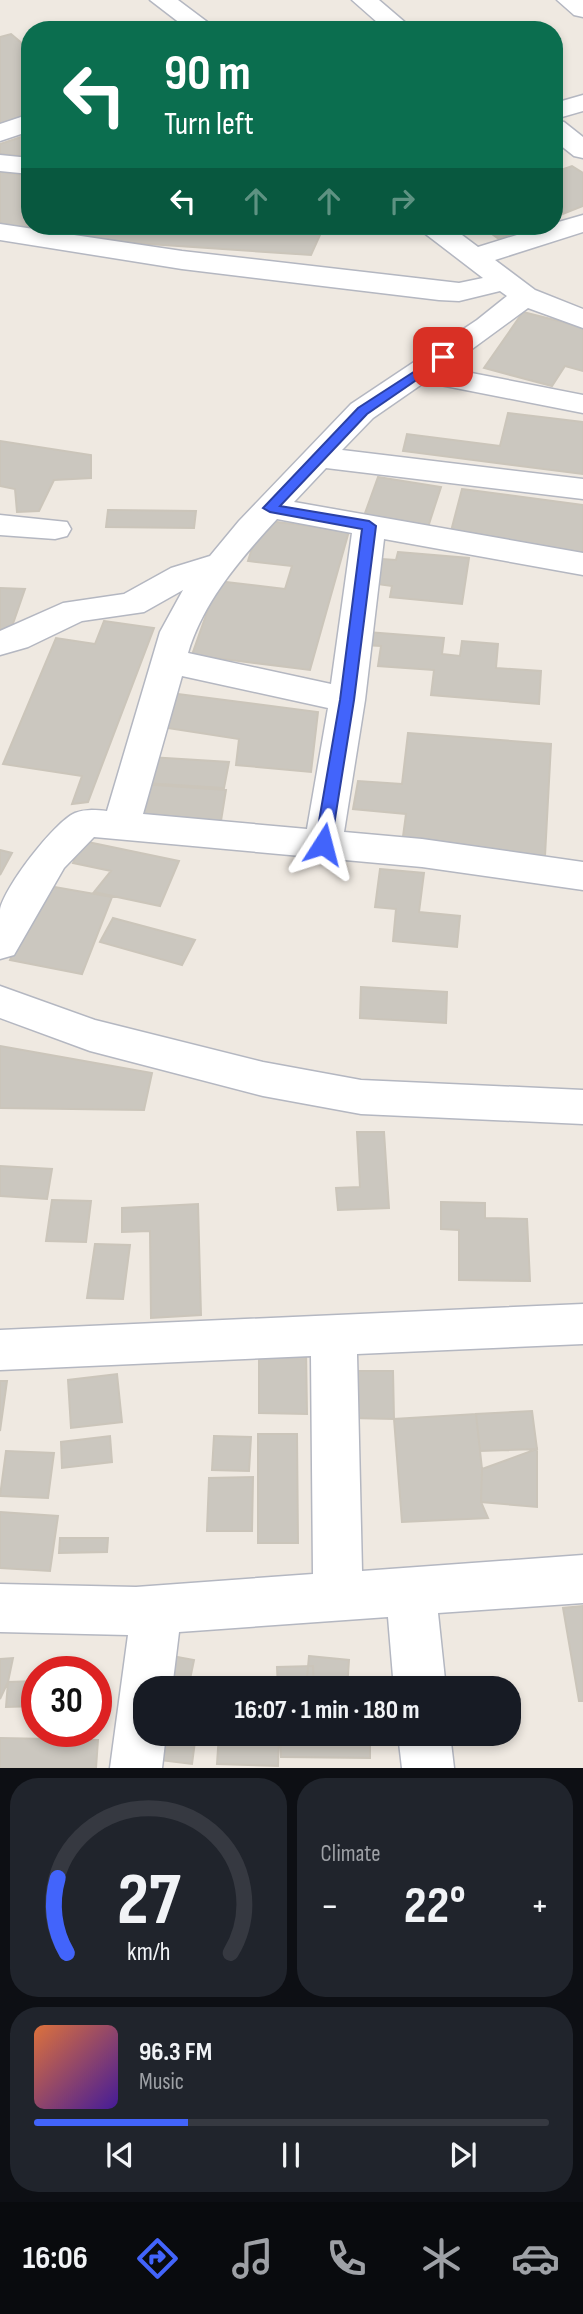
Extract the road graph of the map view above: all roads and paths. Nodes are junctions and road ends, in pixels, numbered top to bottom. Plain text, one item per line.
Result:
1 (162, 0) edge
2 (364, 0) edge
3 (569, 0) edge
4 (583, 10) edge
5 (193, 21) edge
6 (391, 21) edge
7 (583, 103) edge
8 (563, 109) edge
9 (21, 125) edge
10 (0, 133) edge
11 (563, 134) edge
12 (583, 150) edge
13 (0, 163) edge
14 (21, 165) edge
15 (583, 223) edge
16 (563, 229) edge
17 (0, 232) edge
18 (445, 235) edge
19 (545, 235) edge
20 (475, 257) junction
21 (515, 289) junction
22 (583, 319) edge
23 (421, 372) junction
24 (583, 404) edge
25 (318, 457) junction
26 (583, 489) edge
27 (270, 508) junction
28 (0, 525) edge
29 (369, 526) junction
30 (55, 529) dead end
31 (222, 564) junction
32 (583, 564) edge
33 (0, 643) edge
34 (169, 661) junction
35 (347, 700) junction
36 (121, 825) junction
37 (323, 844) junction
38 (583, 876) edge
39 (0, 944) edge
40 (0, 1002) edge
41 (583, 1107) edge
42 (583, 1324) edge
43 (334, 1335) junction
44 (0, 1350) edge
45 (583, 1579) edge
46 (411, 1591) junction
47 (338, 1596) junction
48 (0, 1608) edge
49 (157, 1609) junction
50 (148, 1676) edge
51 (419, 1676) edge
52 (139, 1746) edge
53 (425, 1746) edge
54 (136, 1768) edge
55 (428, 1768) edge

1 - 5 street
2 - 6 street
3 - 4 street
7 - 8 street
9 - 10 street
11 - 12 street
13 - 14 street
15 - 16 street
17 - 21 street
18 - 20 street
19 - 20 street
20 - 21 street
21 - 22 street
21 - 23 street
23 - 24 street
23 - 25 street
25 - 26 street
25 - 27 street
27 - 29 street
27 - 31 street
28 - 30 street
29 - 32 street
29 - 35 street
31 - 33 street
31 - 34 street
34 - 35 street
34 - 36 street
35 - 37 street
36 - 37 street
36 - 39 street
37 - 38 street
40 - 41 street
42 - 43 street
43 - 44 street
43 - 47 street
45 - 46 street
46 - 47 street
46 - 51 street
47 - 49 street
48 - 49 street
49 - 50 street
52 - 54 street
53 - 55 street

